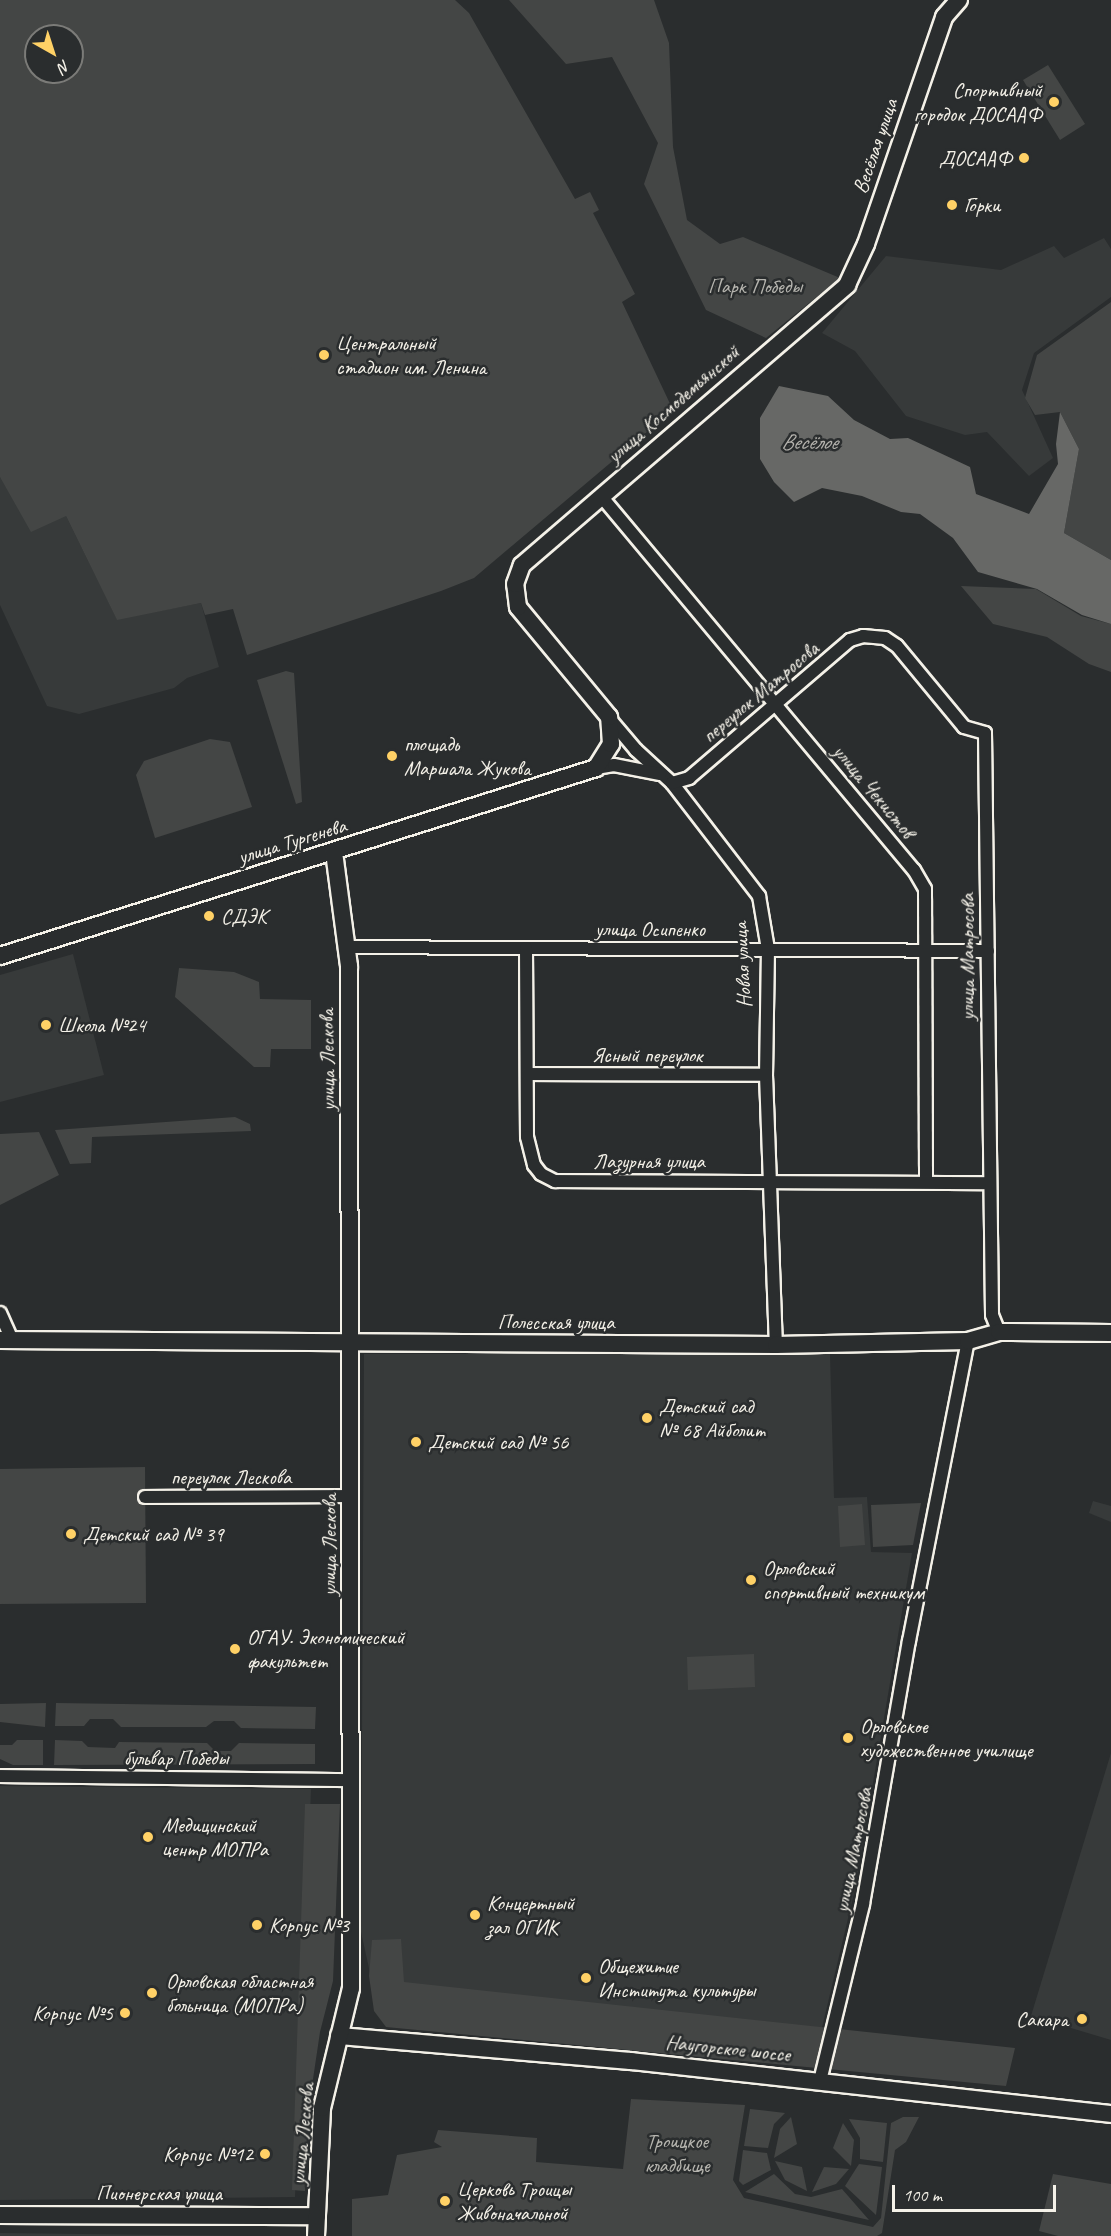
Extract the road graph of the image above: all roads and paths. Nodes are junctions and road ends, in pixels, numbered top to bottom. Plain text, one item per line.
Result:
1 (959, 0) edge
2 (853, 276) joint
3 (602, 496) junction
4 (522, 565) joint
5 (873, 635) joint
6 (777, 705) junction
7 (609, 717) junction
8 (596, 768) junction
9 (661, 775) junction
10 (672, 783) junction
11 (334, 852) junction
12 (348, 947) junction
13 (526, 948) junction
14 (768, 949) junction
15 (923, 950) junction
16 (988, 951) junction
17 (0, 956) edge
18 (527, 1074) junction
19 (766, 1075) junction
20 (770, 1180) junction
21 (926, 1181) junction
22 (989, 1183) junction
23 (0, 1313) edge
24 (999, 1332) junction
25 (1111, 1333) edge
26 (6, 1340) edge
27 (968, 1341) junction
28 (352, 1344) junction
29 (776, 1345) junction
30 (352, 1496) junction
31 (146, 1497) dead end
32 (3, 1776) edge
33 (351, 1780) junction
34 (339, 2036) junction
35 (820, 2081) junction
36 (1111, 2114) edge
37 (0, 2215) edge
38 (317, 2216) junction
39 (316, 2236) edge

1 - 2 main road, Весёлая улица
2 - 3 main road, улица Космодемьянской
3 - 4 main road, улица Космодемьянской
3 - 6 street, улица Чекистов
4 - 7 main road, Новая улица
5 - 6 street, переулок Матросова
5 - 16 street, улица Матросова
6 - 10 street, переулок Матросова
6 - 15 street, улица Чекистов
7 - 8 main road
7 - 9 street, Новая улица
8 - 9 street
8 - 11 main road, улица Тургенева
9 - 10 street, Новая улица
10 - 14 street, Новая улица
11 - 12 main road, улица Лескова
11 - 17 main road, улица Тургенева
12 - 13 street, улица Осипенко
12 - 28 main road, улица Лескова
13 - 14 street, улица Осипенко
13 - 18 street, Лазурная улица
14 - 15 street, улица Осипенко
14 - 19 street, Новая улица
15 - 16 street, улица Осипенко
15 - 21 street, улица Чекистов
16 - 22 street, улица Матросова
18 - 19 street, Ясный переулок
18 - 20 street, Лазурная улица
19 - 20 street, Новая улица
20 - 21 street, Лазурная улица
20 - 29 street, Новая улица
21 - 22 street, Лазурная улица
22 - 24 street, улица Матросова
23 - 26 street
24 - 25 main road, Полесская улица
24 - 27 main road, Полесская улица
26 - 28 main road, Полесская улица
27 - 29 main road, Полесская улица
27 - 35 street, улица Матросова
28 - 29 main road, Полесская улица
28 - 30 main road, улица Лескова
30 - 31 street, переулок Лескова
30 - 33 main road, улица Лескова
32 - 33 street, бульвар Победы
33 - 34 main road, улица Лескова
34 - 35 main road, Наугорское шоссе
34 - 38 main road, улица Лескова
35 - 36 main road, Наугорское шоссе
37 - 38 main road, Пионерская улица
38 - 39 main road, улица Лескова

